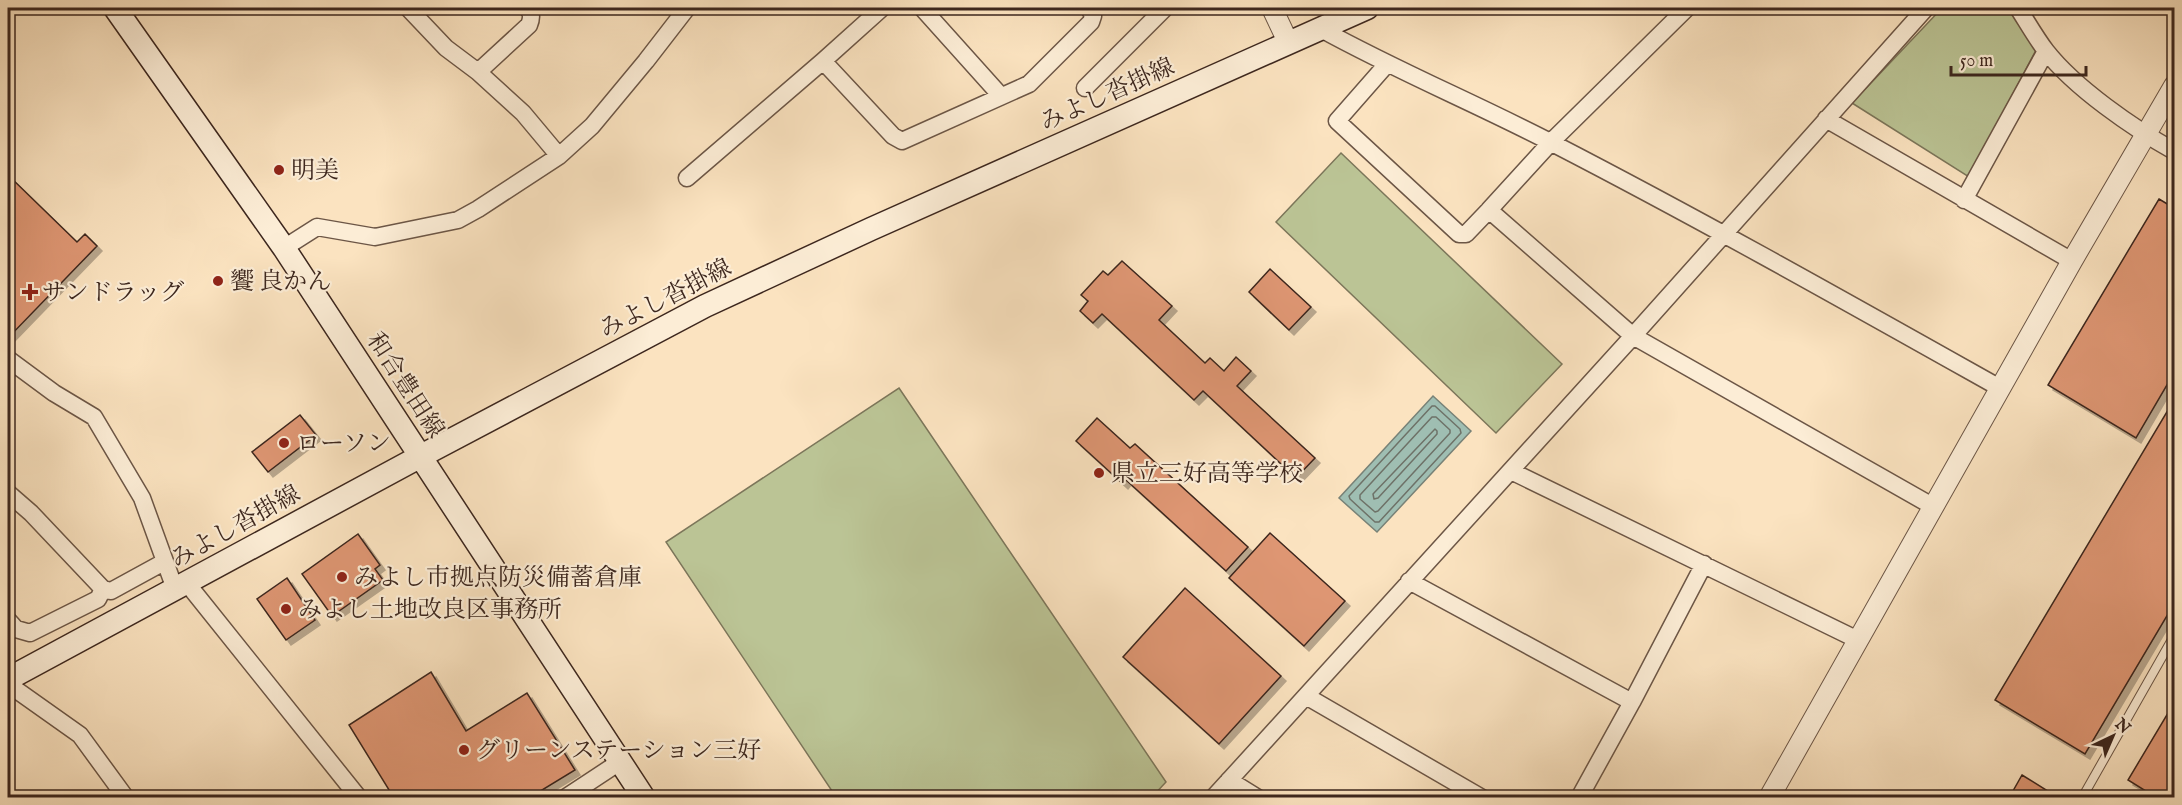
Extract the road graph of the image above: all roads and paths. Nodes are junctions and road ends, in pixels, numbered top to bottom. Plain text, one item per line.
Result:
1 (115, 8) edge
2 (408, 8) edge
3 (527, 8) edge
4 (687, 8) edge
5 (882, 8) edge
6 (922, 8) edge
7 (1089, 8) edge
8 (1165, 8) edge
9 (1272, 8) edge
10 (1367, 8) edge
11 (1687, 8) edge
12 (1926, 8) edge
13 (2018, 8) edge
14 (1322, 29) junction
15 (1288, 42) junction
16 (2046, 51) junction
17 (823, 61) junction
18 (1387, 64) junction
19 (478, 72) junction
20 (2175, 86) edge
21 (1086, 88) dead end
22 (1001, 96) junction
23 (1826, 119) junction
24 (2146, 135) junction
25 (1551, 142) junction
26 (2175, 151) edge
27 (559, 156) junction
28 (687, 178) dead end
29 (1964, 200) junction
30 (1489, 210) junction
31 (1725, 233) junction
32 (284, 248) junction
33 (2072, 261) junction
34 (1633, 336) junction
35 (8, 359) edge
36 (2000, 388) junction
37 (421, 456) junction
38 (1511, 471) junction
39 (8, 493) edge
40 (1934, 507) junction
41 (164, 562) junction
42 (1704, 564) junction
43 (1409, 581) junction
44 (180, 586) junction
45 (103, 589) junction
46 (8, 620) edge
47 (2175, 636) edge
48 (1858, 640) junction
49 (8, 681) edge
50 (1306, 696) junction
51 (1632, 702) junction
52 (621, 760) junction
53 (1229, 780) junction
54 (1464, 793) edge
55 (126, 798) edge
56 (359, 798) edge
57 (565, 798) edge
58 (644, 798) edge
59 (1213, 798) edge
60 (1258, 798) edge
61 (1482, 798) edge
62 (1579, 798) edge
63 (1769, 798) edge
64 (2082, 798) edge

1 - 32 main road, 和合豊田線
2 - 19 street
3 - 19 street
4 - 27 street
5 - 17 street
6 - 22 street
7 - 22 street
8 - 21 street
9 - 15 street
10 - 14 main road, みよし沓掛線
11 - 25 street
12 - 23 street
13 - 16 street
14 - 15 main road, みよし沓掛線
14 - 18 street
15 - 37 main road, みよし沓掛線
16 - 24 street
16 - 29 street
17 - 22 street
17 - 28 street
18 - 25 street
18 - 30 street
19 - 27 street
20 - 24 street
23 - 29 street
23 - 31 street
24 - 26 street
24 - 33 street
25 - 30 street
25 - 31 street
27 - 32 street
29 - 33 street
30 - 34 street
31 - 34 street
31 - 36 street
32 - 37 main road, 和合豊田線
33 - 36 street
34 - 38 street
34 - 40 street
35 - 41 street
36 - 40 street
37 - 44 main road, みよし沓掛線
37 - 52 main road, 和合豊田線
38 - 42 street
38 - 43 street
39 - 45 street
40 - 48 street
41 - 44 street
41 - 45 street
42 - 48 street
42 - 51 street
43 - 50 street
43 - 51 street
44 - 49 main road, みよし沓掛線
44 - 56 street
45 - 46 street
47 - 64 lane
48 - 63 street
49 - 55 street
50 - 53 street
50 - 54 street
51 - 62 street
52 - 57 street
52 - 58 main road, 和合豊田線
53 - 59 street
53 - 60 street
54 - 61 street

